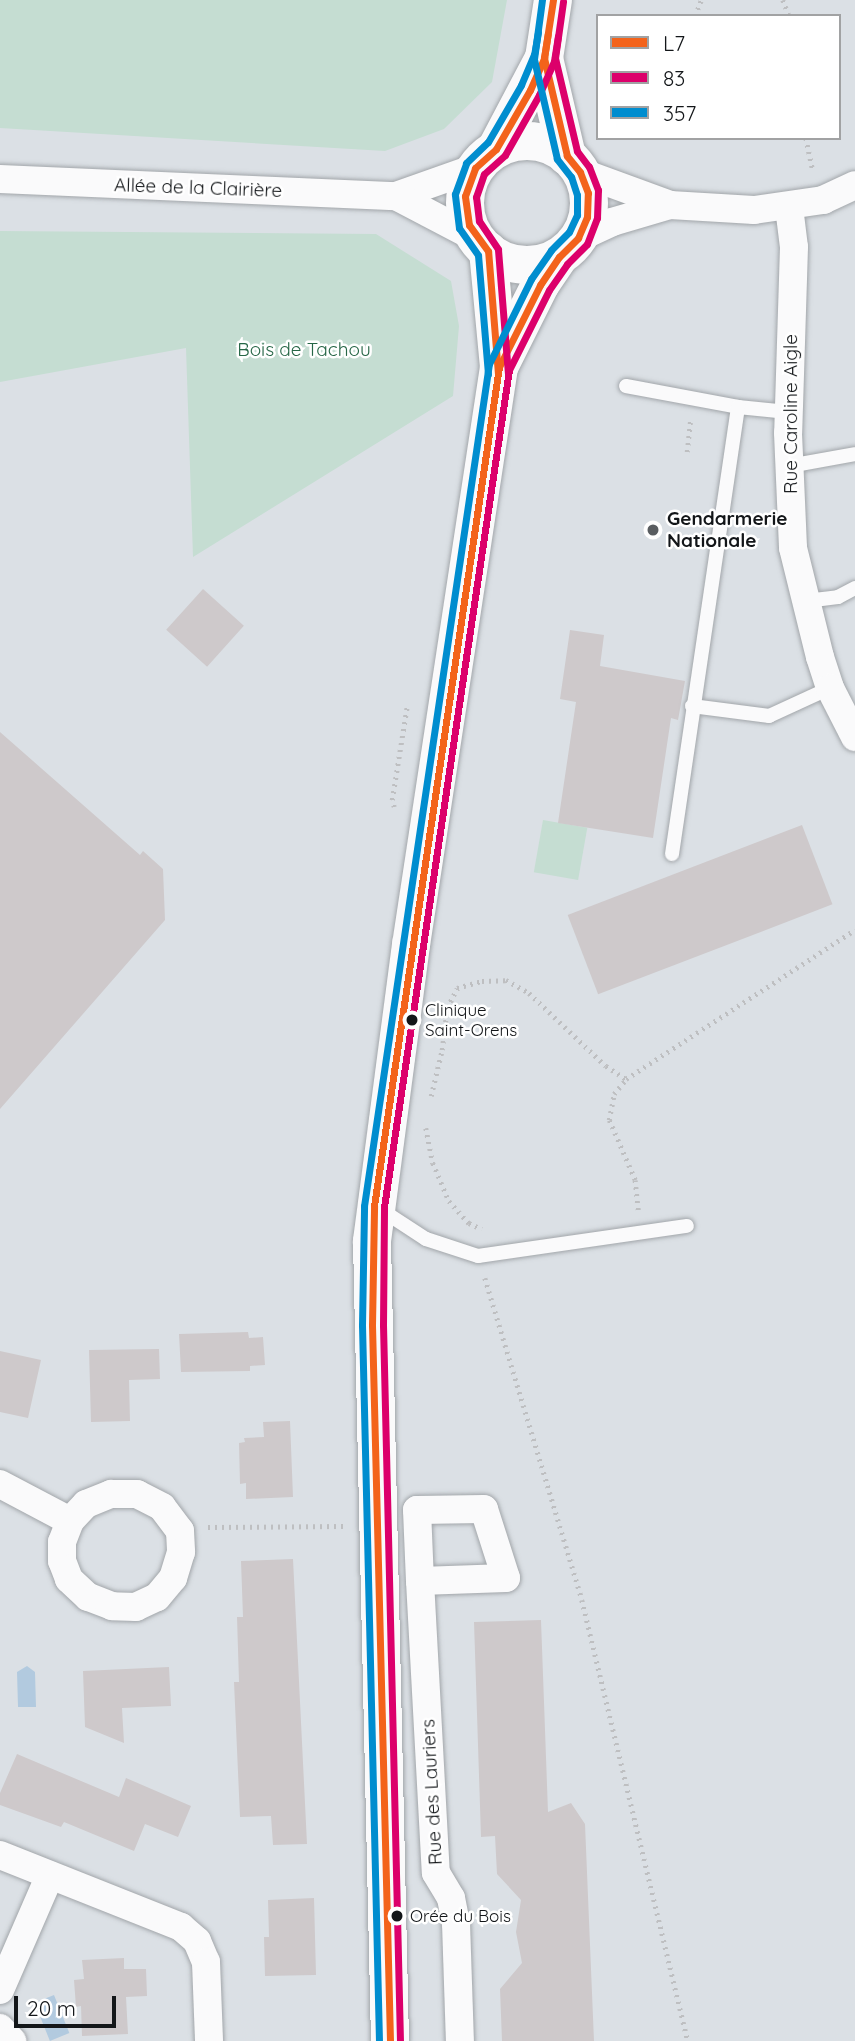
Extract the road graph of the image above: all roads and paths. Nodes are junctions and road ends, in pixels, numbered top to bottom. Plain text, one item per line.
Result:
1 (553, 0) edge
2 (544, 58) junction
3 (486, 159) junction
4 (573, 164) junction
5 (0, 179) edge
6 (855, 186) edge
7 (396, 196) junction
8 (670, 205) junction
9 (789, 207) junction
10 (482, 245) junction
11 (568, 247) junction
12 (499, 367) junction
13 (626, 386) dead end
14 (738, 407) junction
15 (788, 412) junction
16 (855, 454) edge
17 (789, 466) junction
18 (855, 588) edge
19 (806, 601) junction
20 (830, 688) junction
21 (408, 705) dead end
22 (692, 706) junction
23 (855, 737) edge
24 (392, 800) dead end
25 (671, 854) dead end
26 (855, 930) edge
27 (626, 1079) junction
28 (430, 1106) dead end
29 (428, 1119) dead end
30 (374, 1206) junction
31 (469, 1223) junction
32 (687, 1226) dead end
33 (492, 1234) dead end
34 (597, 1241) junction
35 (478, 1256) junction
36 (0, 1484) edge
37 (70, 1521) junction
38 (352, 1526) dead end
39 (180, 1531) junction
40 (420, 1581) dead end
41 (0, 1855) edge
42 (50, 1875) junction
43 (0, 1990) edge
44 (0, 2028) edge
45 (12, 2041) edge
46 (209, 2041) edge
47 (390, 2041) edge
48 (460, 2041) edge
49 (688, 2041) edge

1 - 2 main road
2 - 3 main road
2 - 4 main road
3 - 4 main road
3 - 7 street, Allée de la Clairière
3 - 10 main road
4 - 8 street
4 - 11 main road
5 - 7 street, Allée de la Clairière
6 - 9 street
7 - 10 street, Allée de la Clairière
8 - 9 street
8 - 11 street
9 - 15 street, Rue Caroline Aigle
10 - 11 main road
10 - 12 main road
11 - 12 main road
12 - 30 main road
13 - 14 lane
14 - 15 lane
14 - 22 lane
15 - 17 street, Rue Caroline Aigle
16 - 17 lane
17 - 19 street, Rue Caroline Aigle
18 - 19 lane
19 - 20 street, Rue Caroline Aigle
20 - 22 lane
20 - 23 street, Rue Caroline Aigle
21 - 24 path
22 - 25 lane
26 - 27 path
27 - 28 path
27 - 34 path
29 - 31 path
30 - 35 lane
30 - 47 main road
31 - 33 path
31 - 35 path
32 - 34 lane
34 - 35 lane
35 - 49 path
36 - 37 street
37 - 39 street
37 - 39 street
38 - 39 path
40 - 48 street, Rue des Lauriers
41 - 42 street
42 - 43 street
42 - 46 street
44 - 45 street

